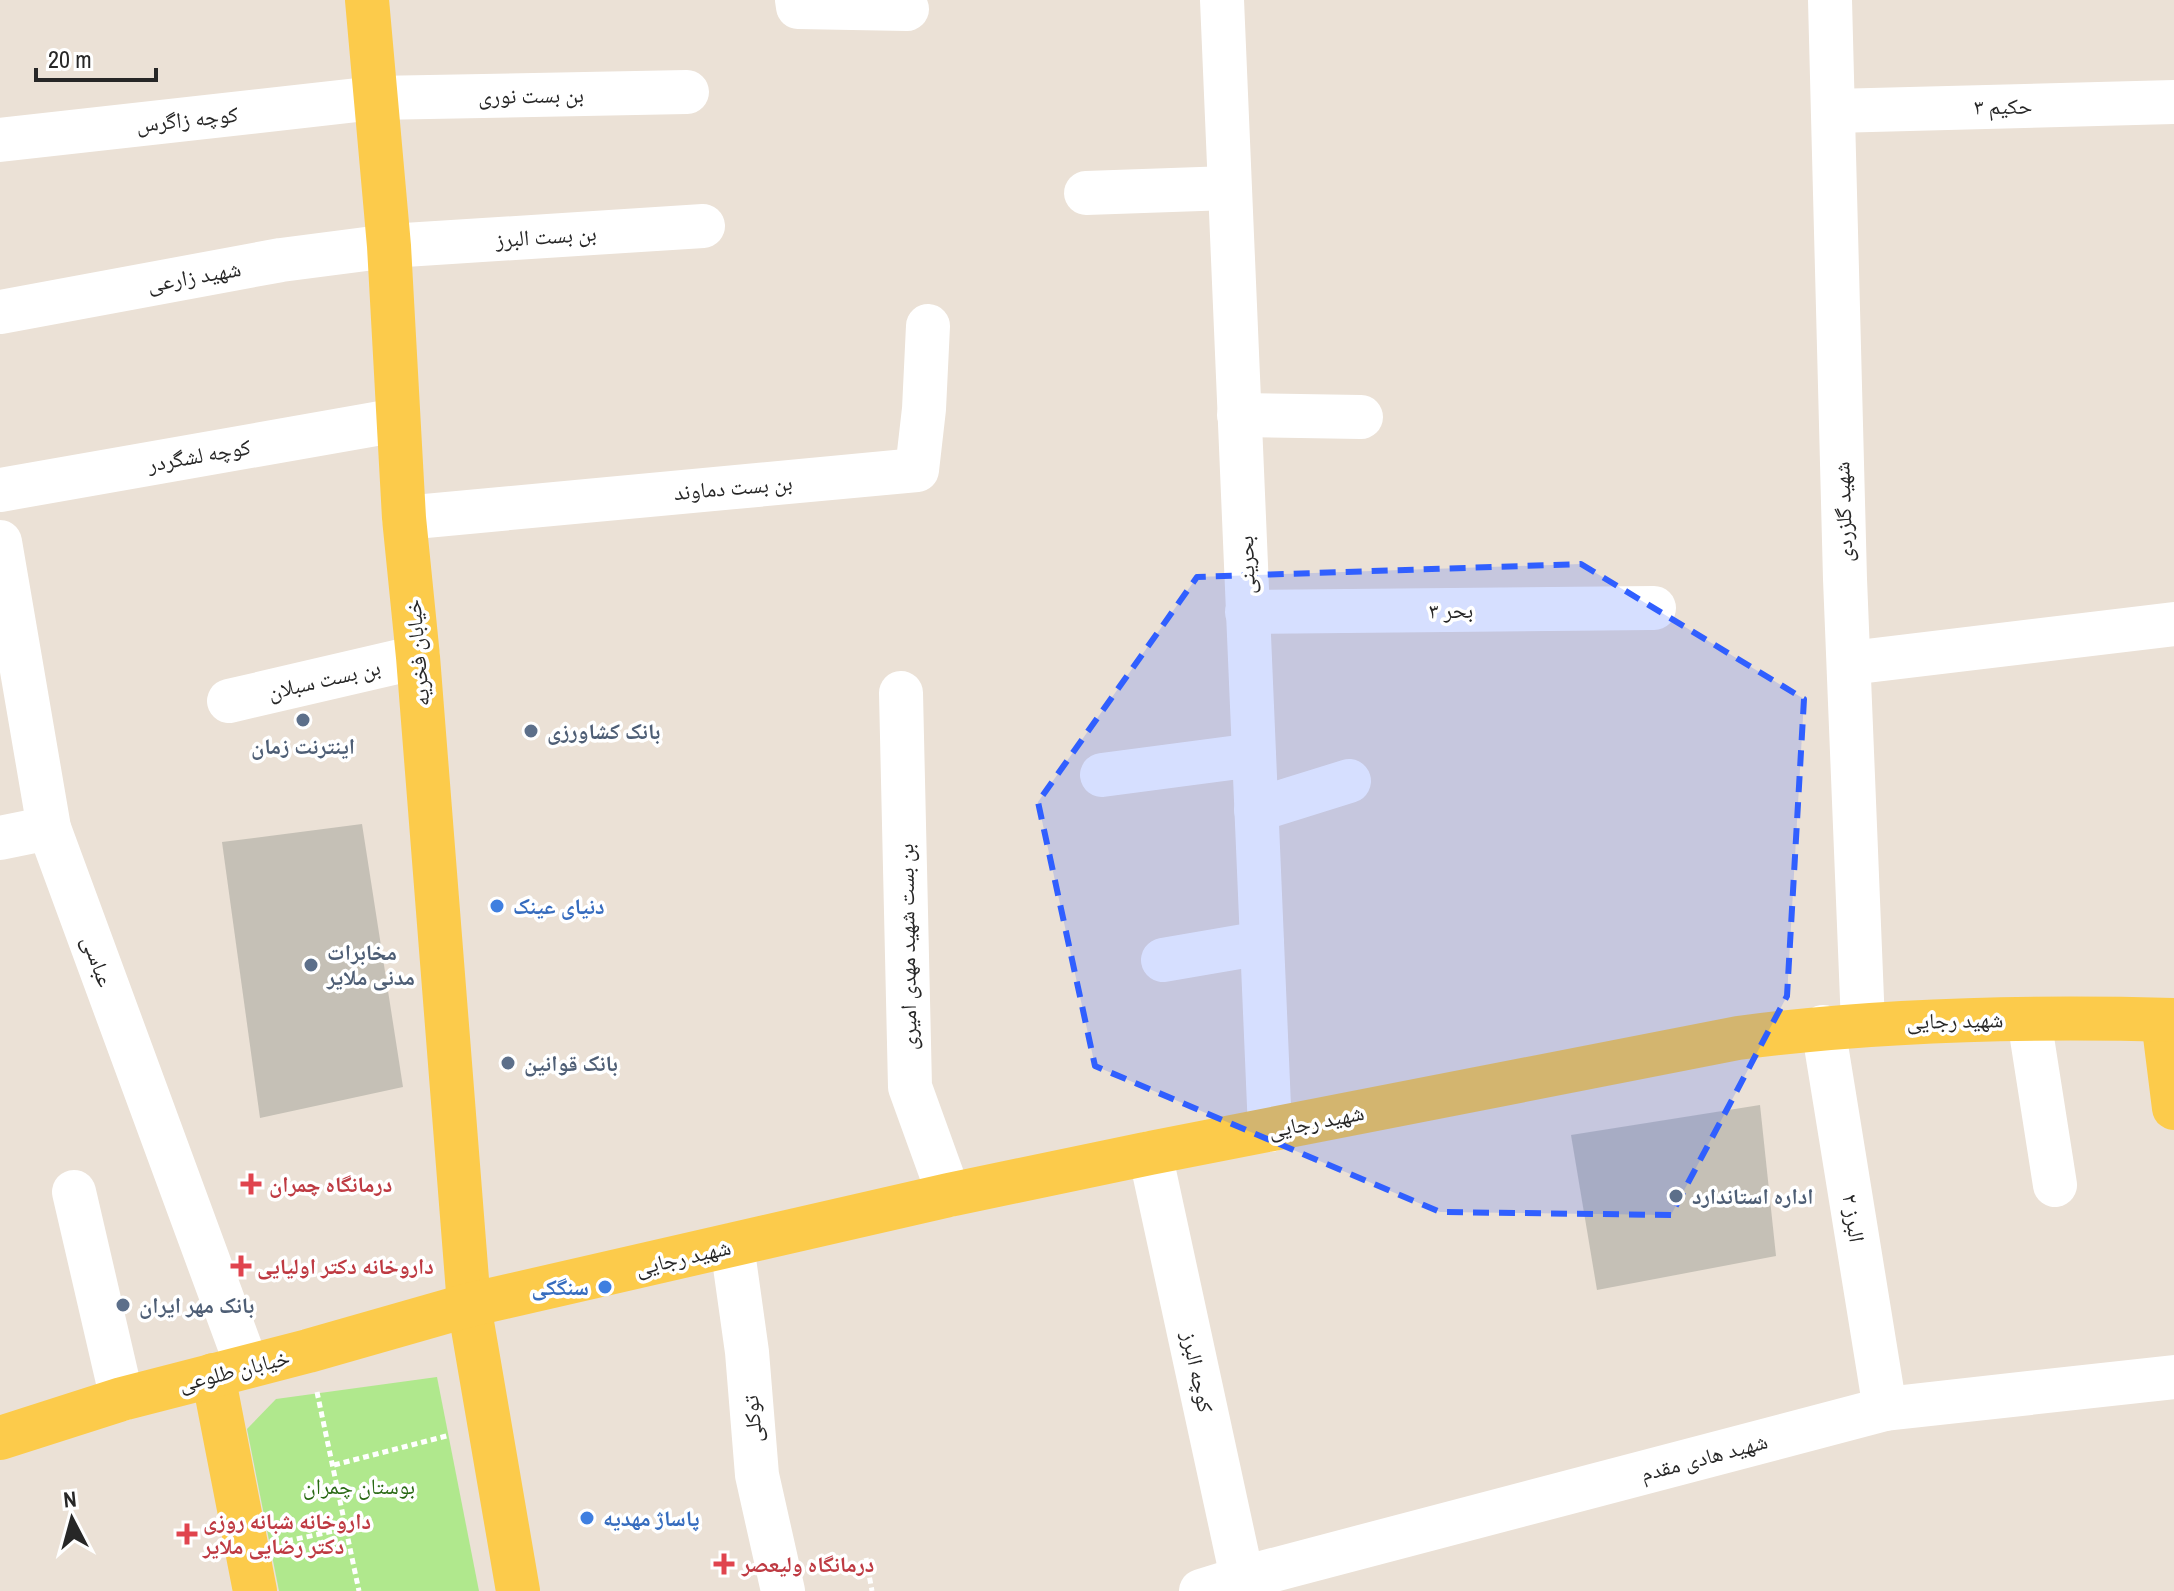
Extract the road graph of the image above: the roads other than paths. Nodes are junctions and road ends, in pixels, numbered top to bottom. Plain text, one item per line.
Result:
1 (367, 0) edge
2 (797, 0) edge
3 (1222, 0) edge
4 (1830, 0) edge
5 (907, 9) dead end
6 (687, 92) dead end
7 (375, 98) junction
8 (2174, 102) edge
9 (1833, 111) junction
10 (0, 140) edge
11 (1229, 188) junction
12 (1086, 193) dead end
13 (703, 226) dead end
14 (389, 246) junction
15 (0, 312) edge
16 (928, 326) dead end
17 (1239, 415) junction
18 (1361, 417) dead end
19 (398, 420) junction
20 (0, 490) edge
21 (404, 518) junction
22 (0, 542) edge
23 (1654, 608) dead end
24 (1247, 612) junction
25 (2174, 624) edge
26 (418, 657) junction
27 (1850, 663) junction
28 (901, 693) dead end
29 (229, 701) dead end
30 (1254, 755) junction
31 (1102, 775) dead end
32 (1349, 781) dead end
33 (1256, 810) junction
34 (49, 828) junction
35 (0, 838) edge
36 (1262, 943) junction
37 (1163, 960) dead end
38 (2029, 1019) junction
39 (2168, 1020) edge
40 (1843, 1025) junction
41 (2174, 1108) edge
42 (1270, 1130) junction
43 (1150, 1153) junction
44 (2055, 1185) dead end
45 (74, 1192) dead end
46 (949, 1195) junction
47 (732, 1245) junction
48 (469, 1305) junction
49 (230, 1370) junction
50 (2174, 1377) edge
51 (122, 1399) junction
52 (1885, 1409) junction
53 (0, 1438) edge
54 (251, 1571) edge
55 (1244, 1584) edge
56 (518, 1591) edge
57 (783, 1591) edge
58 (1201, 1591) edge

1 - 7 main road, خیابان فخریه
2 - 5 street
3 - 11 street, بحرینی
4 - 9 street, شهید گلزردی
6 - 7 street, بن بست نوری
7 - 10 street, کوچه زاگرس
7 - 14 main road, خیابان فخریه
8 - 9 street, حکیم ۳
9 - 27 street, شهید گلزردی
11 - 12 street
11 - 17 street, بحرینی
13 - 14 street, بن بست البرز
14 - 15 street, شهید زارعی
14 - 19 main road, خیابان فخریه
16 - 21 street, بن بست دماوند
17 - 18 street
17 - 24 street, بحرینی
19 - 20 street, کوچه لشگردر
19 - 21 main road, خیابان فخریه
21 - 26 main road, خیابان فخریه
22 - 34 street, عباسی
23 - 24 street, بحر ۳
24 - 30 street, بحرینی
25 - 27 street
26 - 29 street, بن بست سبلان
26 - 48 main road, خیابان فخریه
27 - 40 street, شهید گلزردی
28 - 46 street, بن بست شهید مهدی امیری
30 - 31 street
30 - 33 street, بحرینی
32 - 33 street
33 - 36 street, بحرینی
34 - 35 street
34 - 49 street, عباسی
36 - 37 street
36 - 42 street, بحرینی
38 - 39 main road, شهید رجایی
38 - 40 main road, شهید رجایی
38 - 44 street
39 - 41 main road
40 - 42 main road, شهید رجایی
40 - 52 street, البرز ۲
42 - 43 main road, شهید رجایی
43 - 46 main road, شهید رجایی
43 - 55 street, کوچه البرز
45 - 51 street
46 - 47 main road, شهید رجایی
47 - 48 main road, شهید رجایی
47 - 57 street, توکلی
48 - 49 main road, خیابان طلوعی
48 - 56 main road, خیابان فخریه
49 - 51 main road, خیابان طلوعی
49 - 54 main road
50 - 52 street, شهید هادی مقدم
51 - 53 main road, خیابان طلوعی
52 - 55 street, شهید هادی مقدم
55 - 58 street, شهید هادی مقدم

